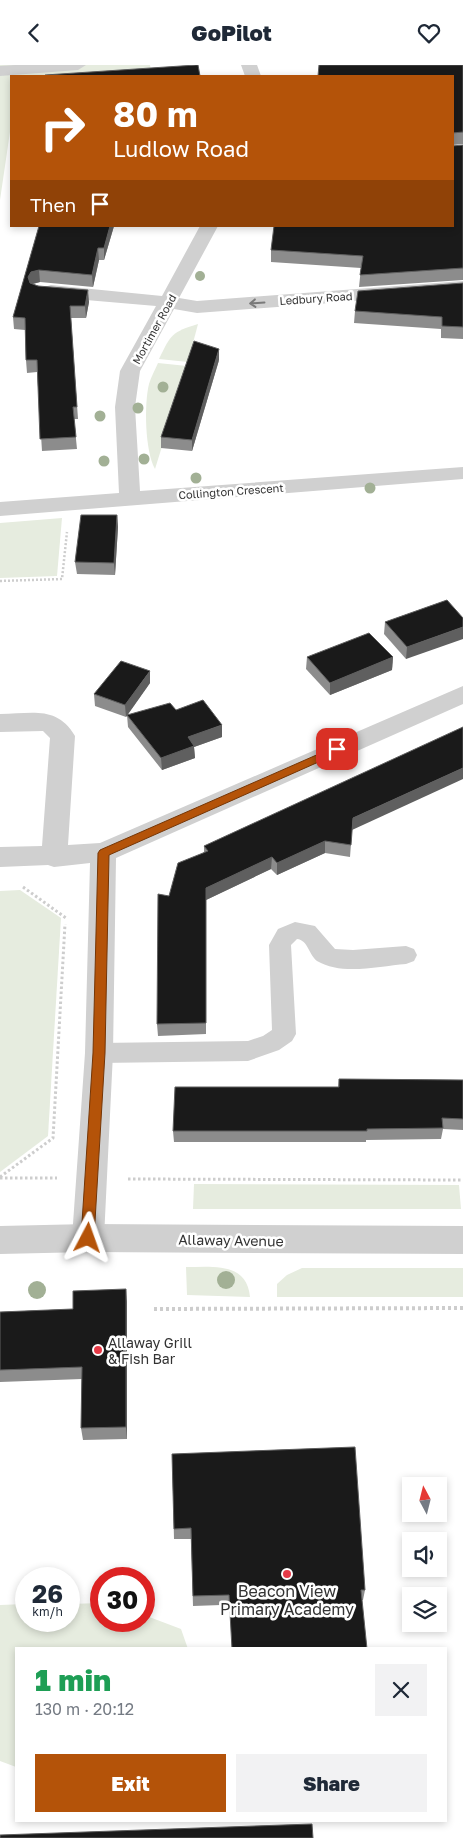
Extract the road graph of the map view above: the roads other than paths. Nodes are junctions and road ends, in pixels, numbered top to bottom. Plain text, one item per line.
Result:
1 (78, 65) edge
2 (0, 71) edge
3 (208, 227) edge
4 (463, 287) edge
5 (40, 290) edge
6 (169, 303) junction
7 (463, 473) edge
8 (130, 499) junction
9 (0, 509) edge
10 (463, 694) edge
11 (0, 723) edge
12 (103, 853) junction
13 (0, 857) edge
14 (54, 857) junction
15 (406, 955) dead end
16 (99, 1053) junction
17 (88, 1238) junction
18 (0, 1240) edge
19 (463, 1240) edge

1 - 2 street
3 - 6 street, Mortimer Road
4 -> 6 street, Ledbury Road
5 - 6 street, Ledbury Road
6 - 8 street, Mortimer Road
7 - 8 street, Collington Crescent
8 - 9 street, Collington Crescent
10 - 12 street
11 - 14 street
12 - 14 street
12 - 16 street
13 - 14 street
15 - 16 lane
16 - 17 street
17 - 18 street, Allaway Avenue
17 - 19 street, Allaway Avenue

